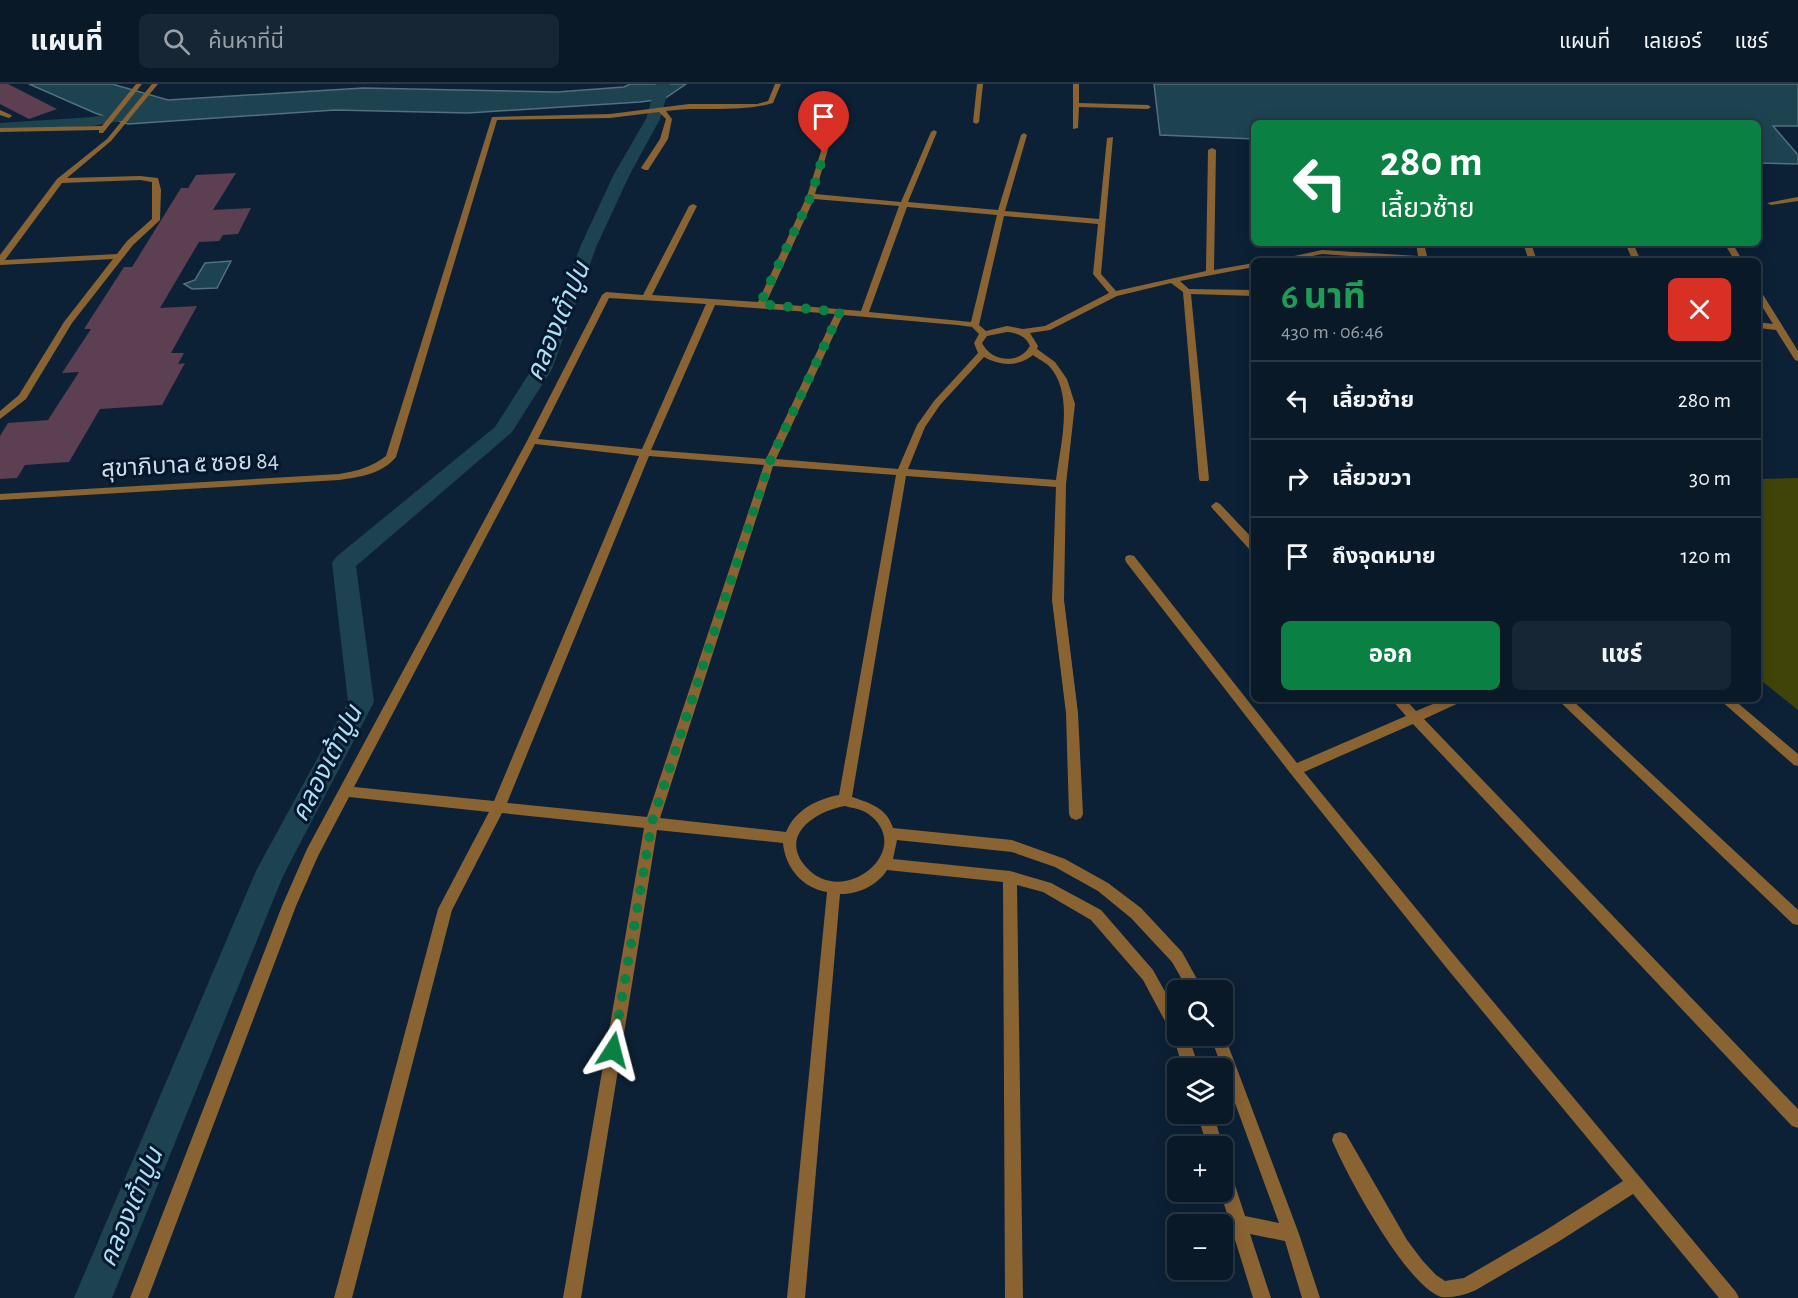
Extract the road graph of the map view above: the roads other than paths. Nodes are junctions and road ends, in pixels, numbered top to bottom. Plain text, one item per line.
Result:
1 (140, 84) edge
2 (155, 84) edge
3 (778, 84) edge
4 (980, 84) edge
5 (1076, 84) edge
6 (1075, 105) junction
7 (1148, 107) dead end
8 (660, 111) junction
9 (0, 112) edge
10 (9, 116) dead end
11 (976, 122) dead end
12 (105, 127) junction
13 (1075, 128) dead end
14 (0, 130) edge
15 (830, 132) dead end
16 (934, 132) dead end
17 (1024, 135) dead end
18 (1111, 138) dead end
19 (1212, 150) dead end
20 (93, 151) junction
21 (645, 168) dead end
22 (60, 181) junction
23 (811, 196) junction
24 (1798, 199) edge
25 (1771, 203) dead end
26 (904, 204) junction
27 (693, 206) dead end
28 (1001, 213) junction
29 (1101, 222) junction
30 (1322, 248) edge
31 (119, 256) junction
32 (1286, 258) edge
33 (1414, 258) edge
34 (0, 262) edge
35 (1251, 266) edge
36 (1210, 273) junction
37 (1173, 280) junction
38 (1187, 291) junction
39 (1114, 294) junction
40 (1251, 294) edge
41 (647, 296) junction
42 (1761, 298) edge
43 (712, 301) junction
44 (760, 304) junction
45 (840, 312) junction
46 (864, 314) junction
47 (975, 325) junction
48 (1761, 325) edge
49 (1777, 327) junction
50 (1023, 332) junction
51 (984, 334) junction
52 (1033, 351) junction
53 (983, 353) junction
54 (1798, 358) edge
55 (0, 416) edge
56 (532, 441) junction
57 (645, 453) junction
58 (770, 461) junction
59 (902, 471) junction
60 (1204, 479) dead end
61 (1061, 484) junction
62 (0, 497) edge
63 (1216, 506) dead end
64 (1251, 544) edge
65 (1130, 560) dead end
66 (1400, 702) edge
67 (1450, 702) edge
68 (1566, 702) edge
69 (1729, 702) edge
70 (1413, 717) junction
71 (1798, 760) edge
72 (1294, 770) junction
73 (344, 792) junction
74 (845, 800) junction
75 (498, 808) junction
76 (1076, 814) dead end
77 (652, 822) junction
78 (890, 833) junction
79 (791, 838) junction
80 (885, 864) junction
81 (1010, 877) junction
82 (834, 889) junction
83 (1798, 919) edge
84 (1191, 980) edge
85 (1167, 1010) edge
86 (1222, 1046) edge
87 (1798, 1120) edge
88 (1340, 1140) dead end
89 (1635, 1183) junction
90 (1232, 1202) edge
91 (1239, 1223) junction
92 (1291, 1234) junction
93 (139, 1298) edge
94 (343, 1298) edge
95 (572, 1298) edge
96 (796, 1298) edge
97 (1014, 1298) edge
98 (1262, 1298) edge
99 (1311, 1298) edge
100 (1730, 1298) edge

1 - 12 street
2 - 20 street
3 - 8 street
4 - 11 street
5 - 6 street
6 - 7 street
6 - 13 street
8 - 21 street
8 - 62 street, สุขาภิบาล ๕ ซอย 84
9 - 10 street
12 - 14 street
12 - 20 street
15 - 23 street
16 - 26 street
17 - 28 street
18 - 29 street
19 - 36 street
20 - 22 street
22 - 31 street
22 - 34 street
23 - 26 street
23 - 44 street
24 - 25 street
26 - 28 street
26 - 46 street
27 - 41 street
28 - 29 street
28 - 47 street
29 - 39 street
30 - 32 street
30 - 33 street
31 - 34 street
31 - 55 street
35 - 36 street
36 - 37 street
37 - 38 street
37 - 39 street
38 - 40 street
38 - 60 street
39 - 50 street
41 - 43 street
41 - 56 street
42 - 49 street
43 - 44 street
43 - 57 street
44 - 45 street
45 - 46 street
45 - 58 street
46 - 47 street
47 - 51 street
48 - 49 street
49 - 54 street
50 - 51 street
50 - 52 street
51 - 53 street
52 - 53 street
52 - 61 street
53 - 59 street
56 - 57 street
56 - 73 street
57 - 58 street
57 - 75 street
58 - 59 street
58 - 77 street
59 - 61 street
59 - 74 street
61 - 76 street
63 - 64 street
65 - 72 street
66 - 70 street
67 - 70 street
68 - 83 street
69 - 71 street
70 - 72 street
70 - 87 street
72 - 89 street
73 - 75 street
73 - 93 street
74 - 78 street
74 - 79 street
75 - 77 street
75 - 94 street
77 - 79 street
77 - 95 street
78 - 80 street
78 - 84 street
79 - 82 street
80 - 81 street
80 - 82 street
81 - 85 street
81 - 97 street
82 - 96 street
86 - 92 street
88 - 89 street
89 - 100 street
90 - 91 street
91 - 92 street
91 - 98 street
92 - 99 street

